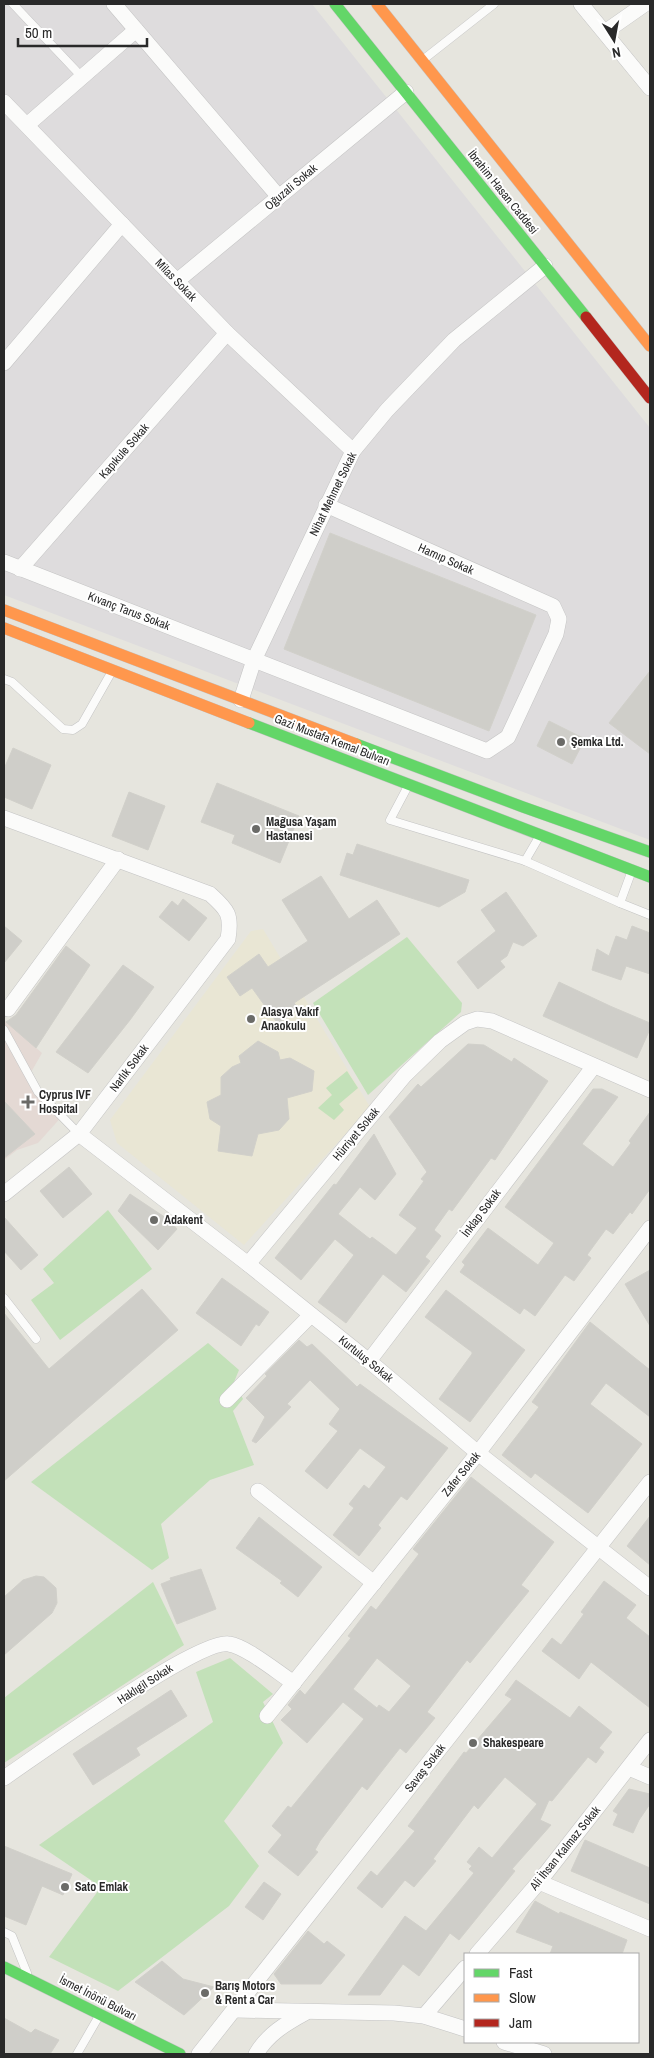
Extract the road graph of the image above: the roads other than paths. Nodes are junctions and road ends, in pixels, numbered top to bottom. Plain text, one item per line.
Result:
1 (13, 4) edge
2 (114, 4) edge
3 (335, 4) edge
4 (377, 4) edge
5 (494, 4) edge
6 (581, 4) edge
7 (646, 4) edge
8 (136, 30) junction
9 (605, 32) junction
10 (422, 60) junction
11 (82, 78) junction
12 (650, 88) edge
13 (406, 92) junction
14 (4, 102) edge
15 (27, 125) junction
16 (279, 198) junction
17 (122, 224) junction
18 (545, 266) junction
19 (177, 281) junction
20 (228, 333) junction
21 (650, 346) edge
22 (4, 363) edge
23 (650, 398) edge
24 (353, 451) junction
25 (326, 505) junction
26 (4, 562) edge
27 (20, 569) junction
28 (4, 610) edge
29 (559, 619) joint
30 (4, 628) edge
31 (254, 660) junction
32 (112, 671) junction
33 (4, 679) edge
34 (241, 700) junction
35 (409, 784) junction
36 (4, 818) edge
37 (540, 834) junction
38 (640, 858) edge
39 (118, 859) junction
40 (525, 861) junction
41 (650, 877) edge
42 (620, 903) junction
43 (650, 915) edge
44 (6, 1012) edge
45 (4, 1030) edge
46 (594, 1066) junction
47 (650, 1090) edge
48 (79, 1134) junction
49 (4, 1193) edge
50 (650, 1228) edge
51 (248, 1264) junction
52 (4, 1298) edge
53 (311, 1314) junction
54 (36, 1339) dead end
55 (369, 1361) junction
56 (227, 1400) dead end
57 (478, 1453) junction
58 (650, 1482) edge
59 (258, 1491) dead end
60 (597, 1548) junction
61 (374, 1583) junction
62 (650, 1588) edge
63 (294, 1683) junction
64 (267, 1716) dead end
65 (650, 1740) edge
66 (629, 1768) junction
67 (650, 1776) edge
68 (4, 1778) edge
69 (539, 1882) junction
70 (650, 1929) edge
71 (4, 1932) edge
72 (478, 1953) edge
73 (4, 1967) edge
74 (464, 1969) edge
75 (30, 1980) junction
76 (236, 2010) junction
77 (306, 2012) junction
78 (100, 2014) junction
79 (424, 2016) junction
80 (464, 2029) edge
81 (507, 2043) edge
82 (77, 2054) edge
83 (180, 2054) edge
84 (199, 2054) edge
85 (256, 2054) edge
86 (544, 2054) edge

1 - 11 lane
2 - 8 street
3 - 13 main road, İbrahim Hasan Caddesi
4 - 10 main road, İbrahim Hasan Caddesi
5 - 10 lane
6 - 9 street
7 - 9 street
8 - 11 street
8 - 16 street
9 - 12 street
10 - 21 main road, İbrahim Hasan Caddesi
11 - 15 street
13 - 16 street, Oğuzali Sokak
13 - 18 main road, İbrahim Hasan Caddesi
14 - 15 street, Milas Sokak
15 - 17 street, Milas Sokak
16 - 19 street, Oğuzali Sokak
17 - 19 street, Milas Sokak
17 - 22 street
18 - 23 main road, İbrahim Hasan Caddesi
18 - 24 street, Nihat Mehmet Sokak
19 - 20 street, Milas Sokak
20 - 24 street, Milas Sokak
20 - 27 street, Kapıkule Sokak
24 - 25 street, Nihat Mehmet Sokak
25 - 29 street, Harnıp Sokak
25 - 31 street, Nihat Mehmet Sokak
26 - 27 street, Kıvanç Tarus Sokak
27 - 31 street, Kıvanç Tarus Sokak
28 - 34 main road, Gazi Mustafa Kemal Bulvarı
29 - 31 street, Kıvanç Tarus Sokak
30 - 32 main road, Gazi Mustafa Kemal Bulvarı
31 - 34 street, Nihat Mehmet Sokak
32 - 33 lane
32 - 35 main road, Gazi Mustafa Kemal Bulvarı
34 - 38 main road, Gazi Mustafa Kemal Bulvarı
35 - 37 main road, Gazi Mustafa Kemal Bulvarı
35 - 40 lane
36 - 39 street
37 - 38 main road, Gazi Mustafa Kemal Bulvarı
37 - 40 lane
38 - 41 main road, Gazi Mustafa Kemal Bulvarı
38 - 42 lane
39 - 44 street
39 - 48 street, Narlık Sokak
40 - 42 lane
42 - 43 lane
45 - 48 lane
46 - 47 street
46 - 51 street, Hürriyet Sokak
46 - 55 street, İnklap Sokak
48 - 49 street, Narlık Sokak
48 - 51 street, Kurtuluş Sokak
50 - 57 street, Zafer Sokak
51 - 53 street, Kurtuluş Sokak
52 - 54 lane
53 - 55 street, Kurtuluş Sokak
53 - 56 street
55 - 57 street, Kurtuluş Sokak
57 - 60 street, Kurtuluş Sokak
57 - 61 street, Zafer Sokak
58 - 60 street, Savaş Sokak
59 - 61 street
60 - 62 street, Kurtuluş Sokak
60 - 76 street, Savaş Sokak
61 - 63 street, Zafer Sokak
63 - 64 street, Zafer Sokak
63 - 68 street, Haklıgil Sokak
65 - 66 street, Ali İhsan Kalmaz Sokak
66 - 67 street
66 - 69 street, Ali İhsan Kalmaz Sokak
69 - 70 street
69 - 72 street, Ali İhsan Kalmaz Sokak
71 - 75 lane
73 - 75 main road, İsmet İnönü Bulvarı
74 - 79 street
75 - 78 main road, İsmet İnönü Bulvarı
76 - 77 street
76 - 84 street, Savaş Sokak
77 - 79 street
77 - 85 street
78 - 82 lane
78 - 83 main road, İsmet İnönü Bulvarı
79 - 80 street
81 - 86 street

